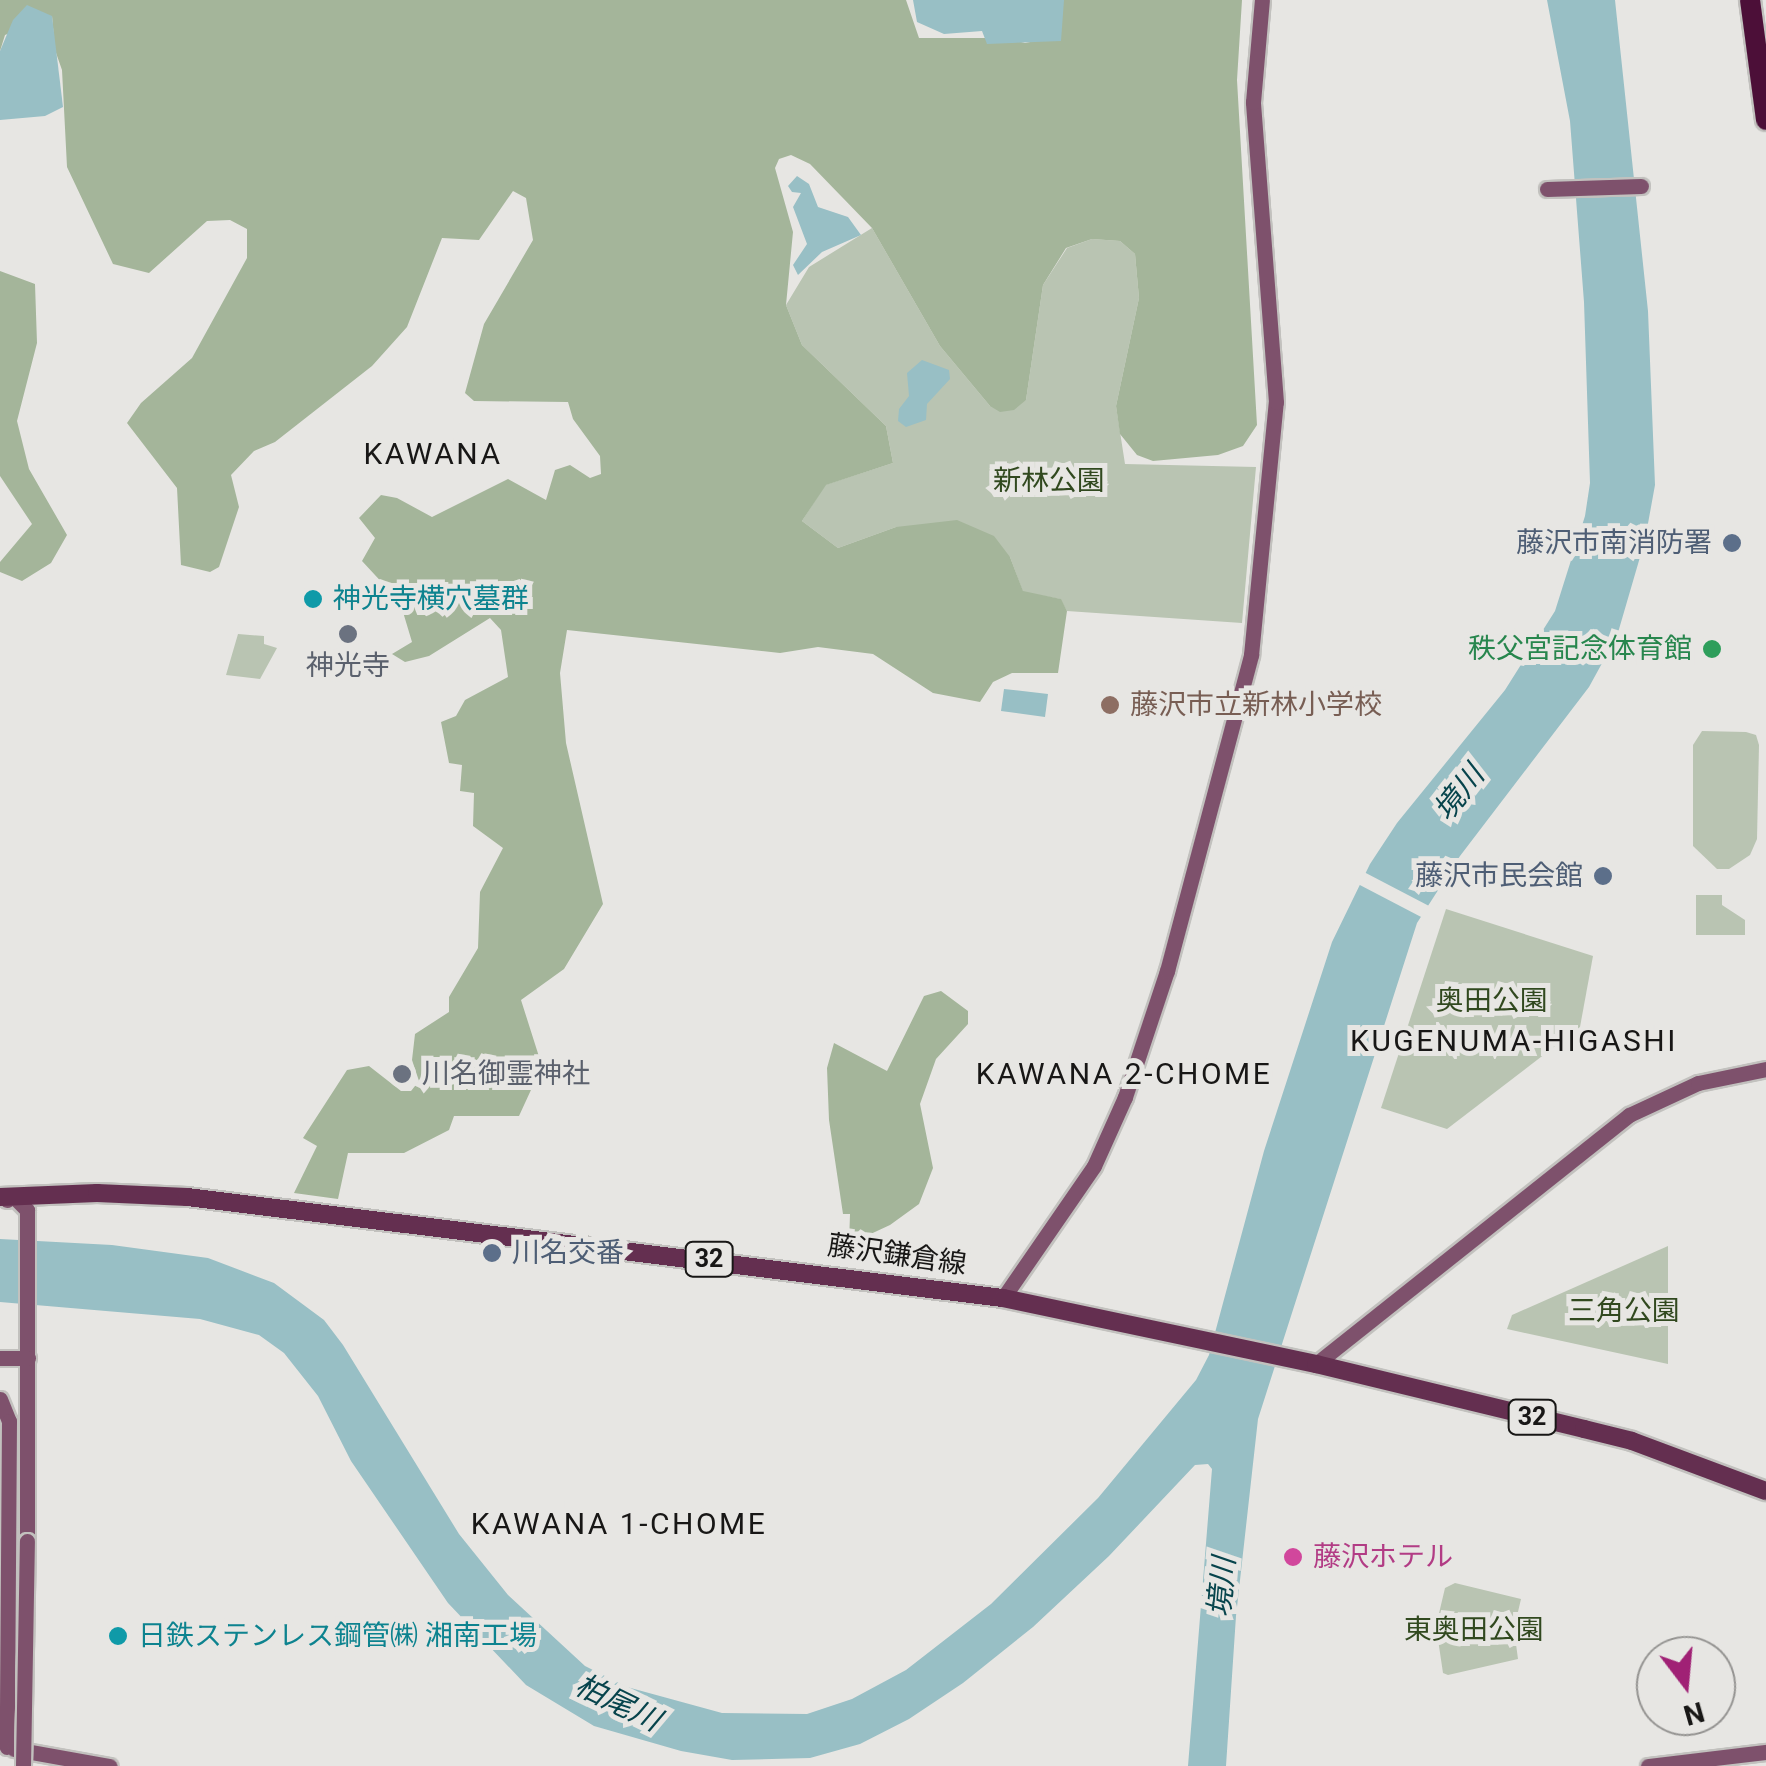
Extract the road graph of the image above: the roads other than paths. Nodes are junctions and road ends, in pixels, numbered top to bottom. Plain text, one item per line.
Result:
1 (1262, 0) edge
2 (1750, 0) edge
3 (1766, 120) edge
4 (1641, 186) dead end
5 (1547, 189) dead end
6 (1766, 1070) edge
7 (4, 1199) edge
8 (1003, 1298) junction
9 (0, 1358) edge
10 (1316, 1364) junction
11 (28, 1367) junction
12 (0, 1399) edge
13 (9, 1421) junction
14 (1766, 1491) edge
15 (4, 1747) edge
16 (1766, 1752) edge
17 (22, 1766) edge
18 (109, 1766) edge
19 (1648, 1766) edge

1 - 8 street
2 - 3 highway
4 - 5 street
6 - 10 street
7 - 8 main road, 藤沢鎌倉線 / 32
7 - 11 street
8 - 10 main road, 藤沢鎌倉線 / 32
9 - 11 street
10 - 14 main road, 藤沢鎌倉線 / 32
11 - 13 street
11 - 17 street, bridge
12 - 13 street
13 - 15 street
15 - 18 street
16 - 19 street

